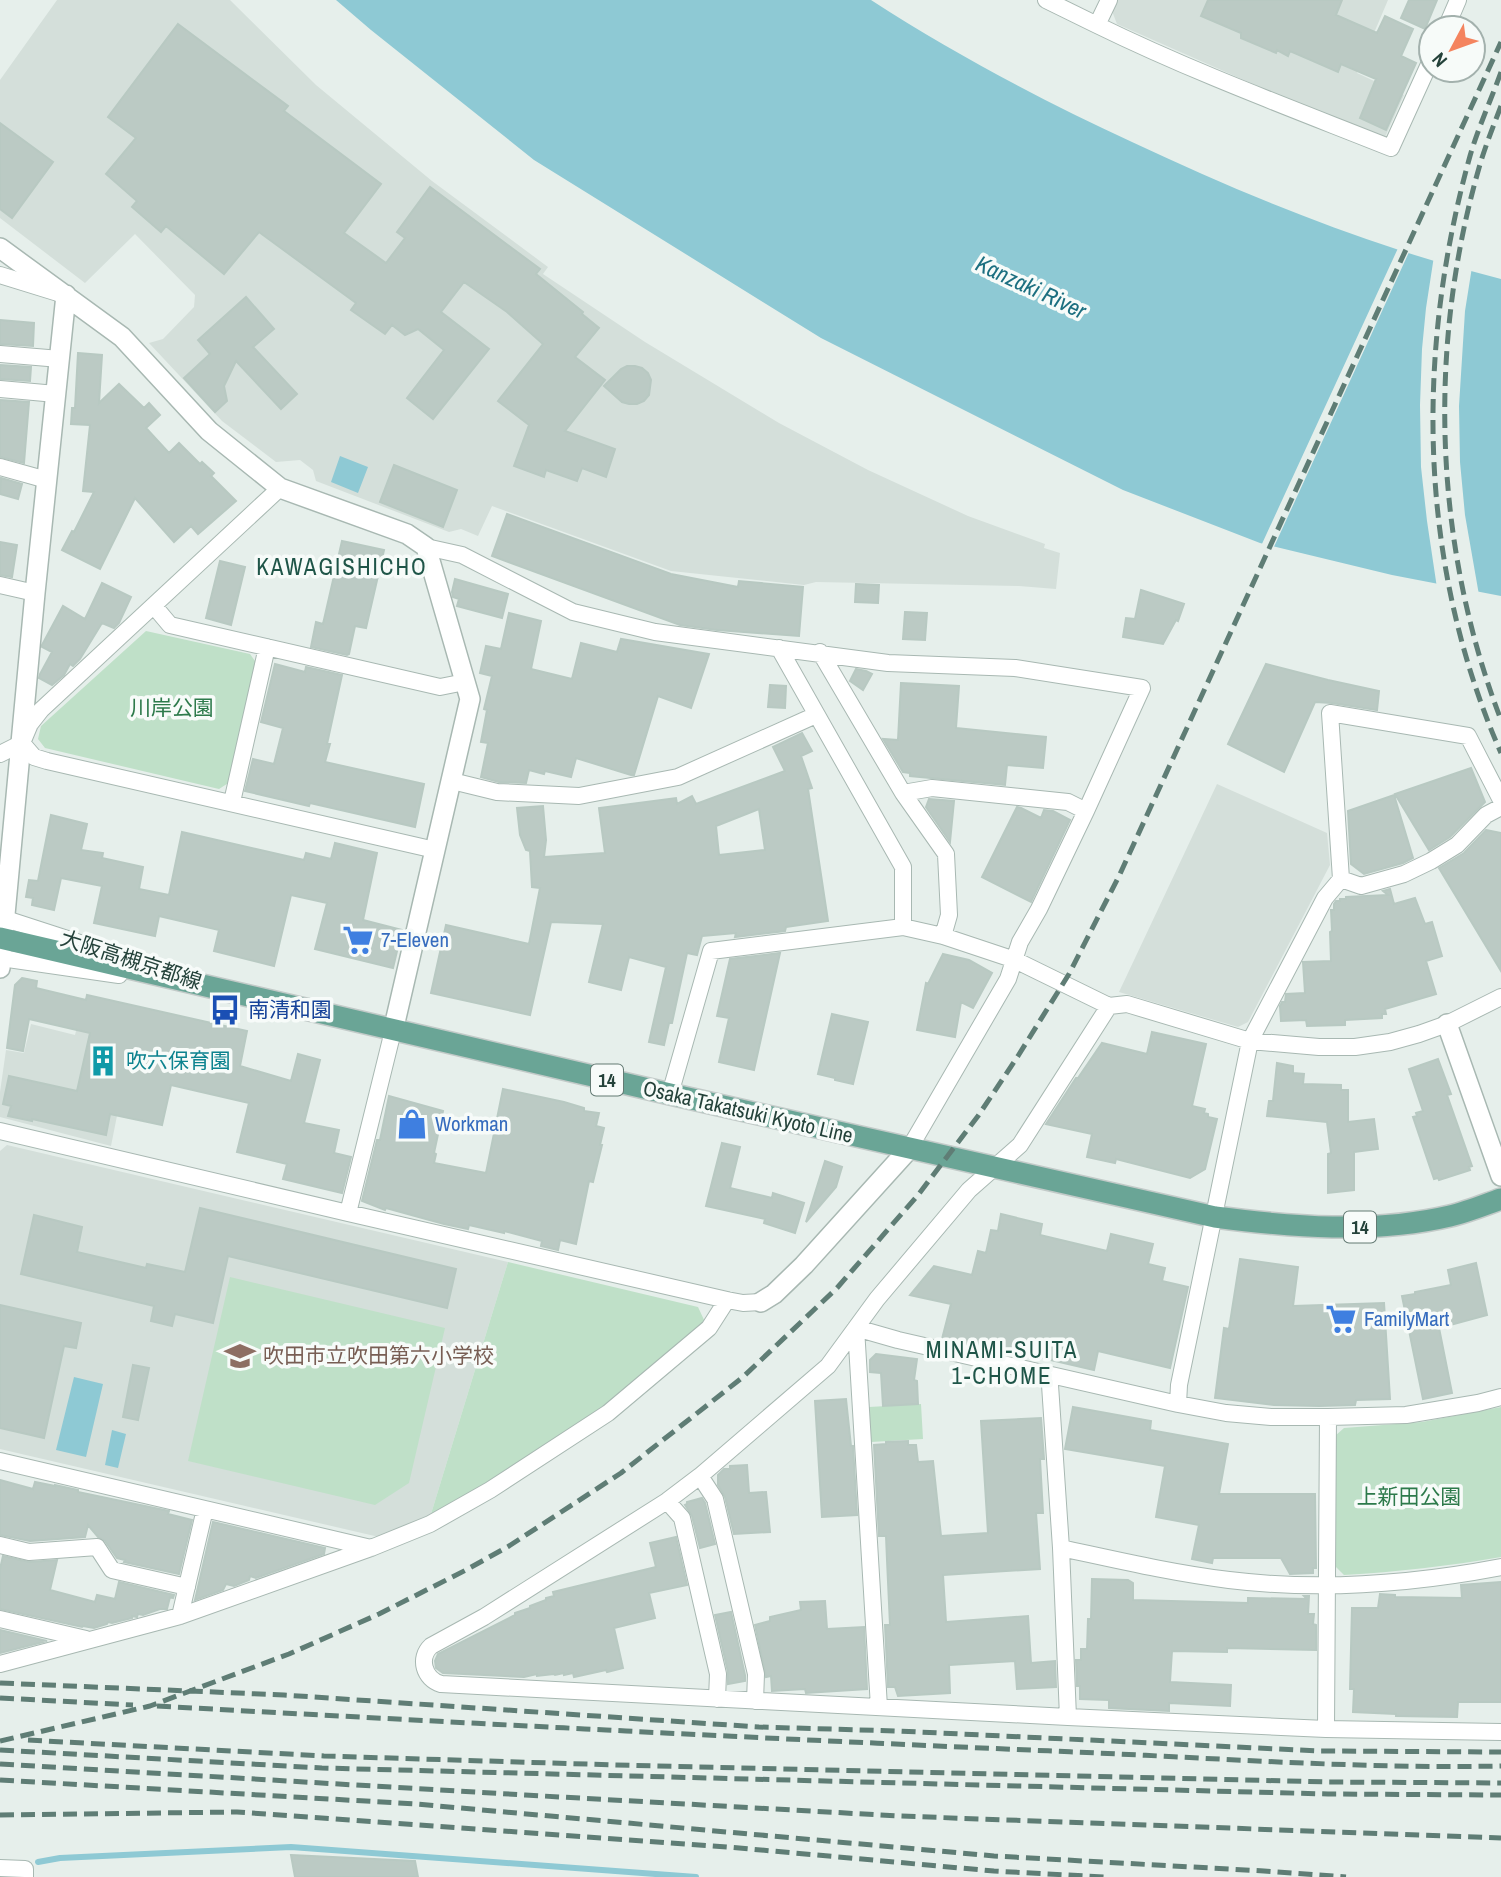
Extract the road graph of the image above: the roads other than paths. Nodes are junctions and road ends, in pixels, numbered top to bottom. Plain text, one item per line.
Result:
1 (1046, 0) edge
2 (1109, 0) edge
3 (1097, 25) junction
4 (1420, 84) edge
5 (0, 248) edge
6 (0, 275) edge
7 (66, 295) junction
8 (0, 354) edge
9 (60, 359) junction
10 (0, 390) edge
11 (56, 394) junction
12 (0, 467) edge
13 (47, 480) junction
14 (280, 488) junction
15 (426, 547) junction
16 (0, 585) edge
17 (35, 593) junction
18 (154, 606) junction
19 (267, 647) junction
20 (779, 648) junction
21 (820, 652) junction
22 (465, 682) junction
23 (816, 715) junction
24 (22, 743) junction
25 (0, 754) edge
26 (452, 781) junction
27 (903, 793) junction
28 (1501, 800) edge
29 (232, 802) junction
30 (1501, 807) edge
31 (1086, 811) junction
32 (435, 850) junction
33 (1341, 880) junction
34 (903, 927) junction
35 (943, 936) junction
36 (1, 938) edge
37 (1015, 960) junction
38 (0, 968) edge
39 (1501, 998) edge
40 (1109, 1006) junction
41 (1447, 1024) junction
42 (393, 1031) junction
43 (1250, 1041) junction
44 (670, 1094) junction
45 (0, 1130) edge
46 (909, 1149) junction
47 (996, 1166) junction
48 (1501, 1176) edge
49 (1501, 1199) edge
50 (348, 1213) junction
51 (1215, 1217) junction
52 (727, 1300) junction
53 (761, 1302) joint
54 (856, 1328) junction
55 (1051, 1375) junction
56 (1501, 1397) edge
57 (1178, 1404) junction
58 (1328, 1417) junction
59 (0, 1461) edge
60 (700, 1476) junction
61 (667, 1501) junction
62 (205, 1509) junction
63 (0, 1545) edge
64 (371, 1548) junction
65 (1061, 1548) junction
66 (1501, 1567) edge
67 (1326, 1586) junction
68 (187, 1587) junction
69 (180, 1616) junction
70 (0, 1619) edge
71 (89, 1640) junction
72 (0, 1664) edge
73 (717, 1699) junction
74 (755, 1701) junction
75 (878, 1707) junction
76 (1068, 1717) junction
77 (1326, 1728) junction
78 (1501, 1732) edge
79 (0, 1868) edge
80 (24, 1877) edge

1 - 3 street
2 - 3 street
3 - 4 street
5 - 7 street
6 - 7 street
7 - 9 street
7 - 14 street
8 - 9 street
9 - 11 street
10 - 11 street
11 - 13 street
12 - 13 street
13 - 17 street
14 - 15 street
14 - 18 street
15 - 20 street
15 - 22 street
16 - 17 street
17 - 24 street
18 - 19 street
18 - 24 street
19 - 22 street
19 - 29 street
20 - 21 street
20 - 23 street
21 - 27 street
21 - 31 street
22 - 26 street
23 - 26 street
23 - 34 street
24 - 25 street
24 - 29 street
24 - 36 street
26 - 32 street
27 - 31 street
27 - 35 street
28 - 33 street
29 - 32 street
30 - 33 street
31 - 37 street
32 - 42 street
33 - 43 street
34 - 35 street
34 - 44 street
35 - 37 street
36 - 38 street
36 - 42 main road, Osaka Takatsuki Kyoto Line / 14
37 - 40 street
37 - 46 street
39 - 41 street
40 - 43 street
40 - 47 street
41 - 43 street
41 - 48 street
42 - 44 main road, Osaka Takatsuki Kyoto Line / 14
42 - 50 street
43 - 51 street
44 - 46 main road, Osaka Takatsuki Kyoto Line / 14
45 - 50 street
46 - 47 main road, Osaka Takatsuki Kyoto Line / 14
46 - 53 street
47 - 51 main road, Osaka Takatsuki Kyoto Line / 14
47 - 54 street
49 - 51 main road, Osaka Takatsuki Kyoto Line / 14
50 - 52 street
51 - 57 street
52 - 53 street
52 - 64 street
54 - 55 street
54 - 60 street
54 - 75 street
55 - 57 street
55 - 65 street
56 - 58 street
57 - 58 street
58 - 67 street
59 - 62 street
60 - 61 street
60 - 74 street
61 - 73 street
61 - 73 street
62 - 64 street
62 - 68 street
63 - 68 street
64 - 69 street
65 - 67 street
65 - 76 street
66 - 67 street
67 - 77 street
68 - 69 street
69 - 71 street
70 - 71 street
71 - 72 street
73 - 74 street
74 - 75 street
75 - 76 street
76 - 77 street
77 - 78 street
79 - 80 street

